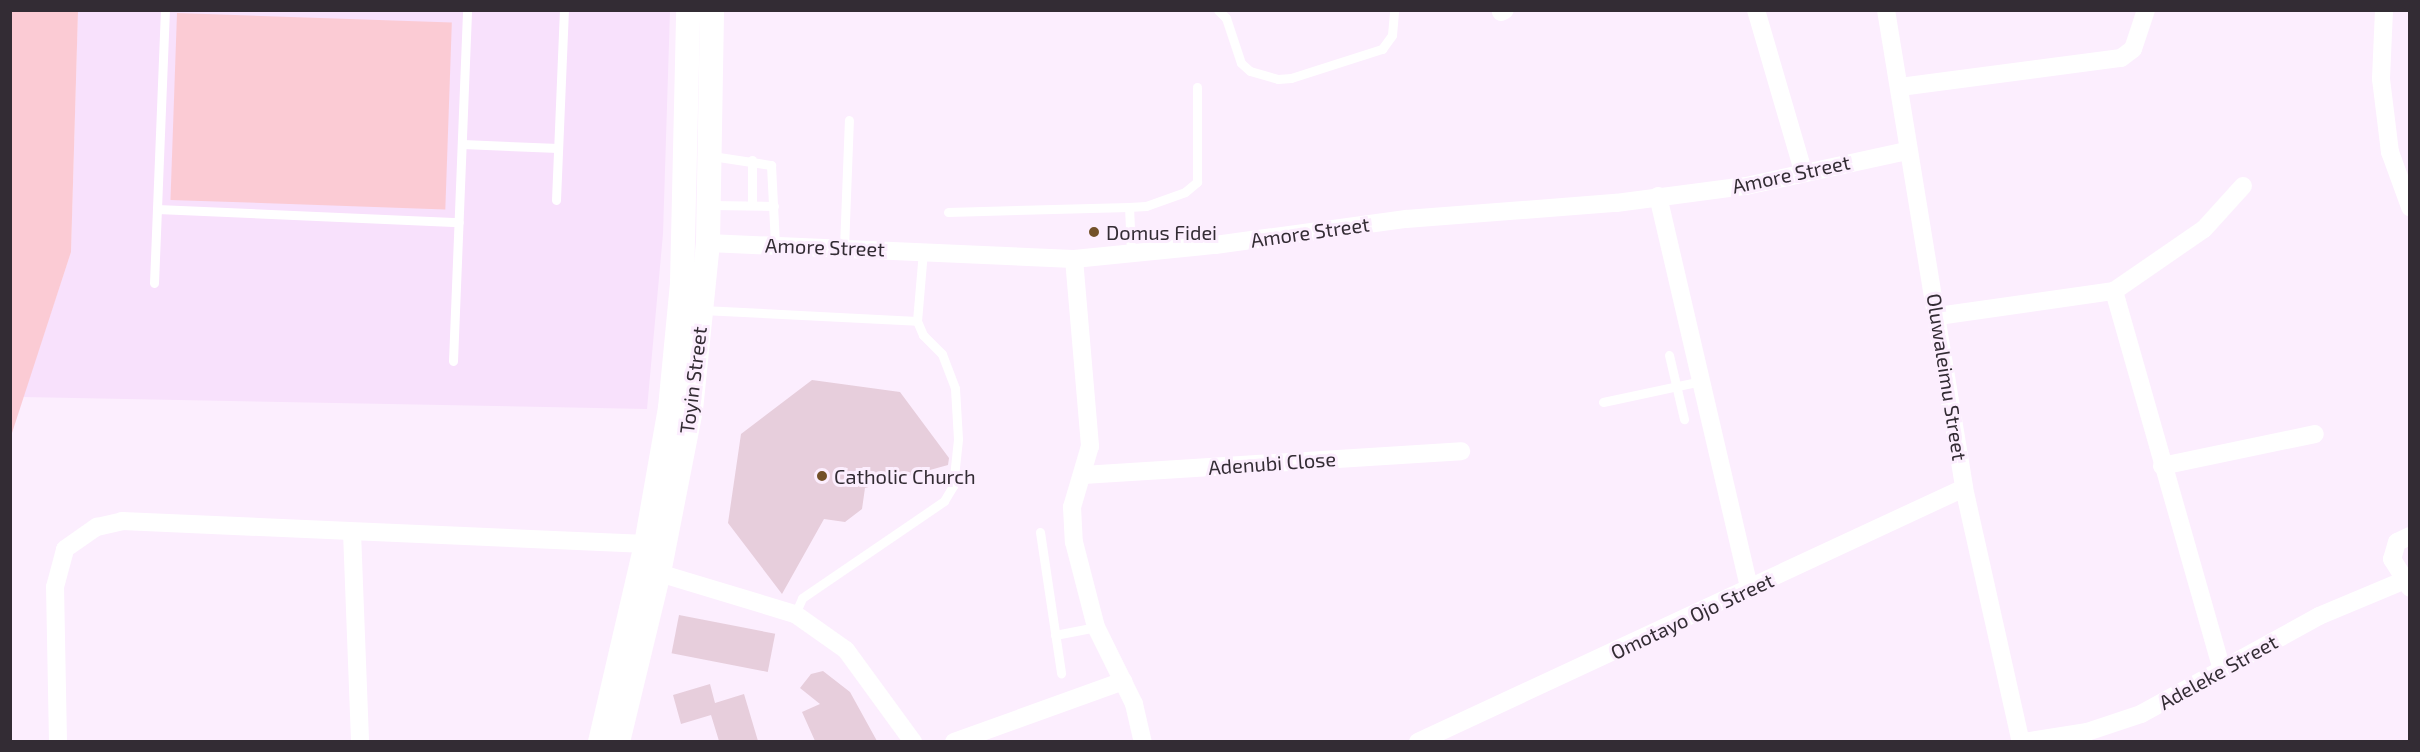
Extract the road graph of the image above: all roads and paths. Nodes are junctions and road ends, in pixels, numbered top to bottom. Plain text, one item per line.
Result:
1 (165, 10) edge
2 (467, 10) edge
3 (564, 10) edge
4 (688, 10) edge
5 (712, 10) edge
6 (1218, 10) edge
7 (1394, 10) edge
8 (1756, 10) edge
9 (1886, 10) edge
10 (2146, 10) edge
11 (2384, 10) edge
12 (1197, 87) dead end
13 (1900, 87) junction
14 (849, 120) dead end
15 (462, 144) junction
16 (558, 148) junction
17 (1907, 151) junction
18 (709, 156) junction
19 (752, 160) junction
20 (1803, 171) junction
21 (2243, 186) dead end
22 (1658, 196) junction
23 (556, 200) dead end
24 (708, 205) junction
25 (752, 206) junction
26 (774, 206) junction
27 (1129, 207) junction
28 (2409, 207) edge
29 (157, 209) junction
30 (948, 212) dead end
31 (459, 222) junction
32 (708, 243) junction
33 (775, 245) junction
34 (844, 248) junction
35 (923, 250) junction
36 (1131, 252) junction
37 (1074, 259) junction
38 (154, 283) dead end
39 (2114, 291) junction
40 (702, 310) junction
41 (1938, 316) junction
42 (917, 321) junction
43 (1669, 355) dead end
44 (453, 361) dead end
45 (1701, 381) junction
46 (1678, 386) junction
47 (1603, 402) dead end
48 (1684, 419) dead end
49 (2314, 434) dead end
50 (1461, 451) dead end
51 (2162, 466) junction
52 (1083, 475) junction
53 (1964, 488) junction
54 (352, 532) junction
55 (1040, 532) dead end
56 (2409, 536) edge
57 (646, 544) junction
58 (659, 573) junction
59 (2407, 584) edge
60 (1750, 590) junction
61 (795, 614) junction
62 (1096, 627) junction
63 (1055, 635) junction
64 (2222, 671) junction
65 (1061, 673) dead end
66 (1123, 681) junction
67 (58, 741) edge
68 (360, 741) edge
69 (600, 741) edge
70 (618, 741) edge
71 (913, 741) edge
72 (954, 741) edge
73 (1143, 741) edge
74 (1418, 741) edge
75 (2022, 741) edge

1 - 29 lane
2 - 15 lane
3 - 16 lane
4 - 57 street, Toyin Street
5 - 18 street, Toyin Street
6 - 7 lane
8 - 20 street
9 - 13 street, Oluwaleimu Street
10 - 13 street
11 - 28 street
12 - 27 lane
13 - 17 street, Oluwaleimu Street
14 - 34 lane
15 - 16 lane
15 - 31 lane
16 - 23 lane
17 - 20 street, Amore Street
17 - 41 street, Oluwaleimu Street
18 - 19 lane
18 - 24 street, Toyin Street
19 - 25 lane
19 - 26 lane
20 - 22 street, Amore Street
21 - 39 street
22 - 36 street, Amore Street
22 - 45 street
24 - 25 lane
24 - 32 street, Toyin Street
25 - 26 lane
26 - 33 lane
27 - 30 lane
27 - 36 lane
29 - 31 lane
29 - 38 lane
31 - 44 lane
32 - 33 street, Amore Street
32 - 40 street, Toyin Street
33 - 34 street, Amore Street
34 - 35 street, Amore Street
35 - 37 street, Amore Street
35 - 42 lane
36 - 37 street, Amore Street
37 - 52 street
39 - 41 street
39 - 51 street
40 - 42 lane
40 - 58 street, Toyin Street
41 - 53 street, Oluwaleimu Street
42 - 61 lane
43 - 46 lane
45 - 46 lane
45 - 60 street
46 - 47 lane
46 - 48 lane
49 - 51 street
50 - 52 street, Adenubi Close
51 - 64 street
52 - 62 street
53 - 60 street, Omotayo Ojo Street
53 - 75 street, Oluwaleimu Street
54 - 57 street
54 - 67 street
54 - 68 street
55 - 63 lane
56 - 59 street
57 - 69 street, Toyin Street
58 - 61 street
58 - 70 street, Toyin Street
59 - 64 street, Adeleke Street
60 - 74 street, Omotayo Ojo Street
61 - 71 street
62 - 63 lane
62 - 66 street
63 - 65 lane
64 - 75 street, Adeleke Street
66 - 72 street
66 - 73 street

